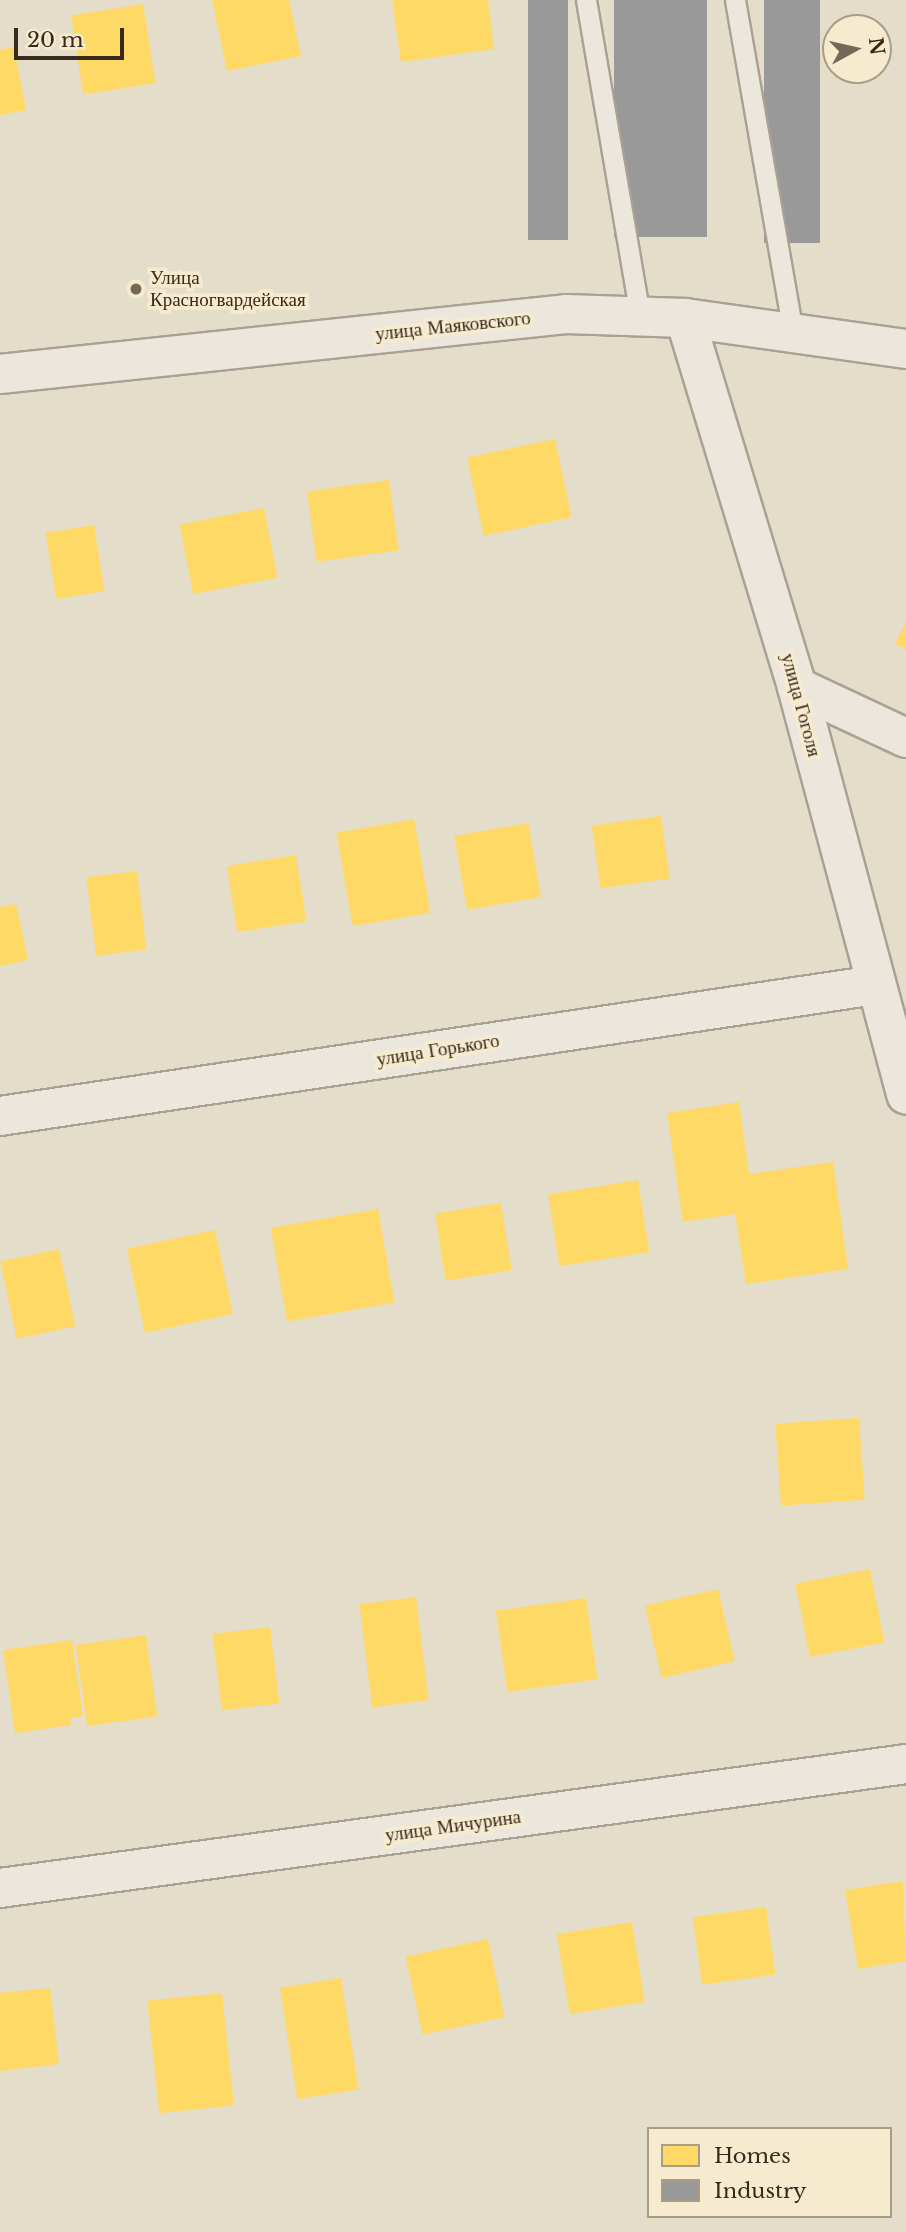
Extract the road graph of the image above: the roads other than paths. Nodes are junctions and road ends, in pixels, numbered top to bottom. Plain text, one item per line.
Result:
1 (586, 0) edge
2 (735, 0) edge
3 (640, 317) junction
4 (685, 318) junction
5 (793, 333) junction
6 (906, 349) edge
7 (0, 374) edge
8 (797, 687) junction
9 (906, 738) edge
10 (875, 985) junction
11 (906, 1095) edge
12 (0, 1116) edge
13 (906, 1764) edge
14 (0, 1888) edge

1 - 3 lane
2 - 5 lane
3 - 4 street, улица Маяковского
3 - 7 street, улица Маяковского
4 - 5 street, улица Маяковского
4 - 8 street, улица Гоголя
5 - 6 street, улица Маяковского
8 - 9 street
8 - 10 street, улица Гоголя
10 - 11 street, улица Гоголя
10 - 12 street, улица Горького
13 - 14 street, улица Мичурина

